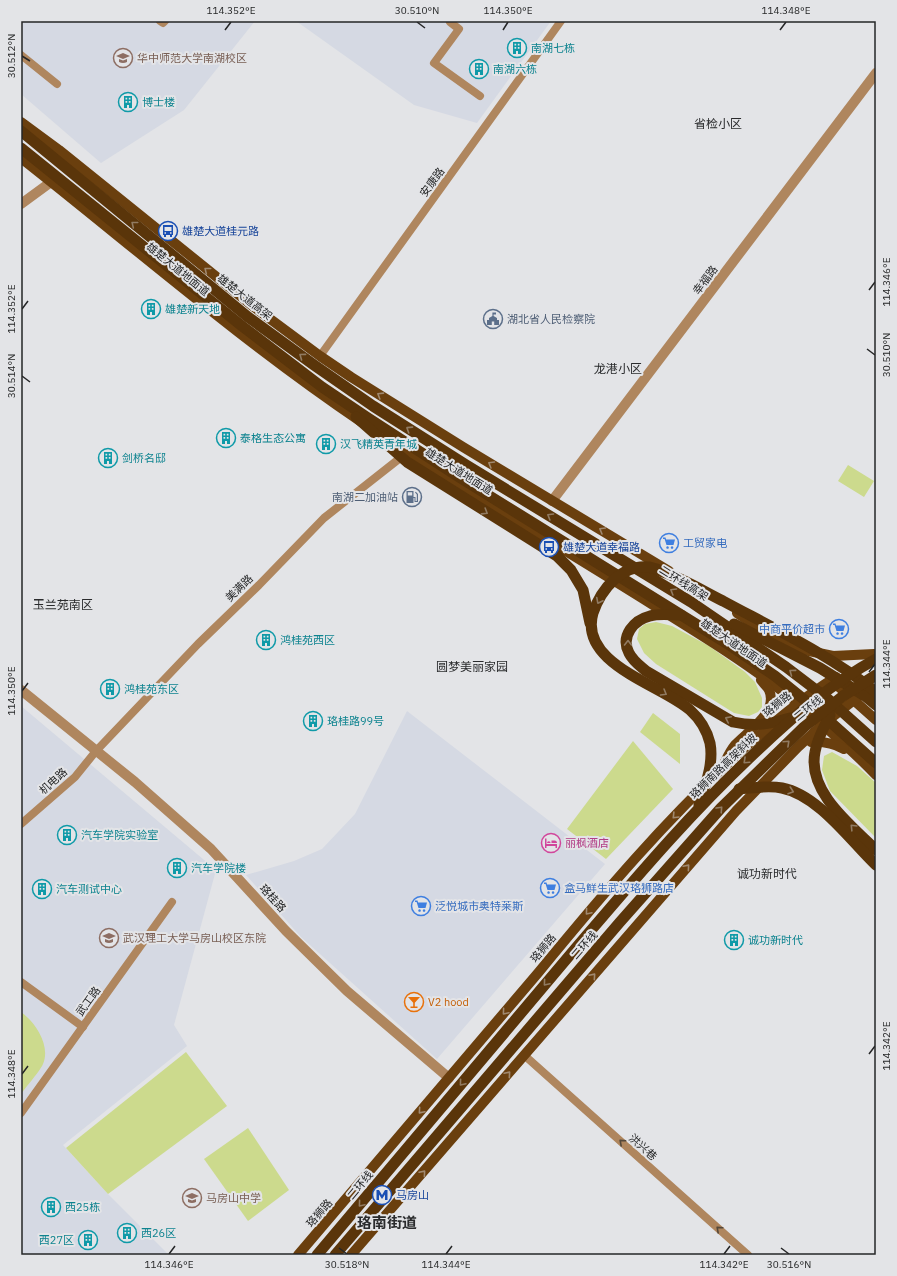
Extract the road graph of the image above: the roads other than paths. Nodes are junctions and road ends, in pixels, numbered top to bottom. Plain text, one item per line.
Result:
1 (160, 21) edge
2 (164, 21) edge
3 (450, 21) edge
4 (561, 21) edge
5 (21, 55) edge
6 (876, 73) edge
7 (57, 84) dead end
8 (480, 96) dead end
9 (21, 122) edge
10 (21, 131) edge
11 (21, 148) edge
12 (21, 158) edge
13 (51, 182) junction
14 (21, 204) edge
15 (320, 356) junction
16 (322, 387) junction
17 (407, 453) junction
18 (466, 465) joint
19 (552, 501) junction
20 (690, 602) junction
21 (682, 615) junction
22 (591, 627) junction
23 (790, 647) junction
24 (875, 656) edge
25 (739, 660) junction
26 (876, 675) edge
27 (831, 680) junction
28 (876, 686) edge
29 (21, 690) edge
30 (876, 692) edge
31 (848, 698) junction
32 (797, 703) junction
33 (876, 705) edge
34 (793, 717) junction
35 (876, 720) edge
36 (822, 725) junction
37 (876, 742) edge
38 (798, 747) junction
39 (96, 751) junction
40 (859, 758) junction
41 (876, 763) edge
42 (723, 768) junction
43 (876, 775) edge
44 (738, 789) junction
45 (698, 808) junction
46 (21, 824) edge
47 (876, 850) edge
48 (876, 865) edge
49 (172, 902) dead end
50 (607, 911) joint
51 (21, 982) edge
52 (83, 1027) junction
53 (524, 1055) junction
54 (449, 1078) junction
55 (21, 1113) edge
56 (298, 1255) edge
57 (318, 1255) edge
58 (335, 1255) edge
59 (351, 1255) edge
60 (748, 1255) edge

1 - 2 street
3 - 8 street
4 - 15 street, 安康路
5 - 7 street
6 - 19 street, 幸福路
15 -> 9 main road, 雄楚大道地面道
18 -> 10 highway, 雄楚大道高架
11 - 16 highway
12 - 13 main road, 雄楚大道地面道
13 - 14 street
13 - 17 main road, 雄楚大道地面道
19 -> 15 main road, 雄楚大道地面道
16 - 21 highway
16 -> 22 highway
17 - 25 main road, 雄楚大道地面道
17 - 39 street, 美满路
20 -> 18 highway, 二环线高架
23 -> 19 main road, 雄楚大道地面道
20 - 33 highway
37 -> 20 highway, 二环线高架
34 -> 21 highway
21 - 41 highway
30 -> 22 highway
22 -> 45 highway
23 - 24 main road
23 - 27 main road
24 - 27 main road, 珞狮路
24 - 34 highway, 珞狮南路高架斜坡
25 - 32 main road, 雄楚大道地面道
25 - 42 main road
26 - 31 highway, 二环线
27 - 31 main road
27 - 32 main road, 珞狮路
28 - 31 main road
29 - 39 street, 珞桂路
31 - 35 main road
31 - 36 main road
44 -> 31 highway, 二环线
47 -> 31 highway
32 - 36 main road, 雄楚大道地面道
32 - 42 main road, 珞狮路
34 -> 45 highway, 珞狮南路高架斜坡
36 - 38 main road
36 - 40 main road, 雄楚大道地面道
38 - 40 main road
53 -> 38 main road
39 - 46 street, 机电路
39 - 54 street, 珞桂路
40 - 43 main road, 雄楚大道地面道
42 -> 54 main road, 珞狮路
44 -> 48 highway
58 -> 44 highway, 二环线
45 - 50 highway, 珞狮南路高架斜坡
49 - 52 street, 武工路
50 -> 57 highway, 二环线
51 - 52 street
52 - 55 street, 武工路
59 -> 53 main road
60 -> 53 street, 洪兴巷
54 -> 56 main road, 珞狮路

